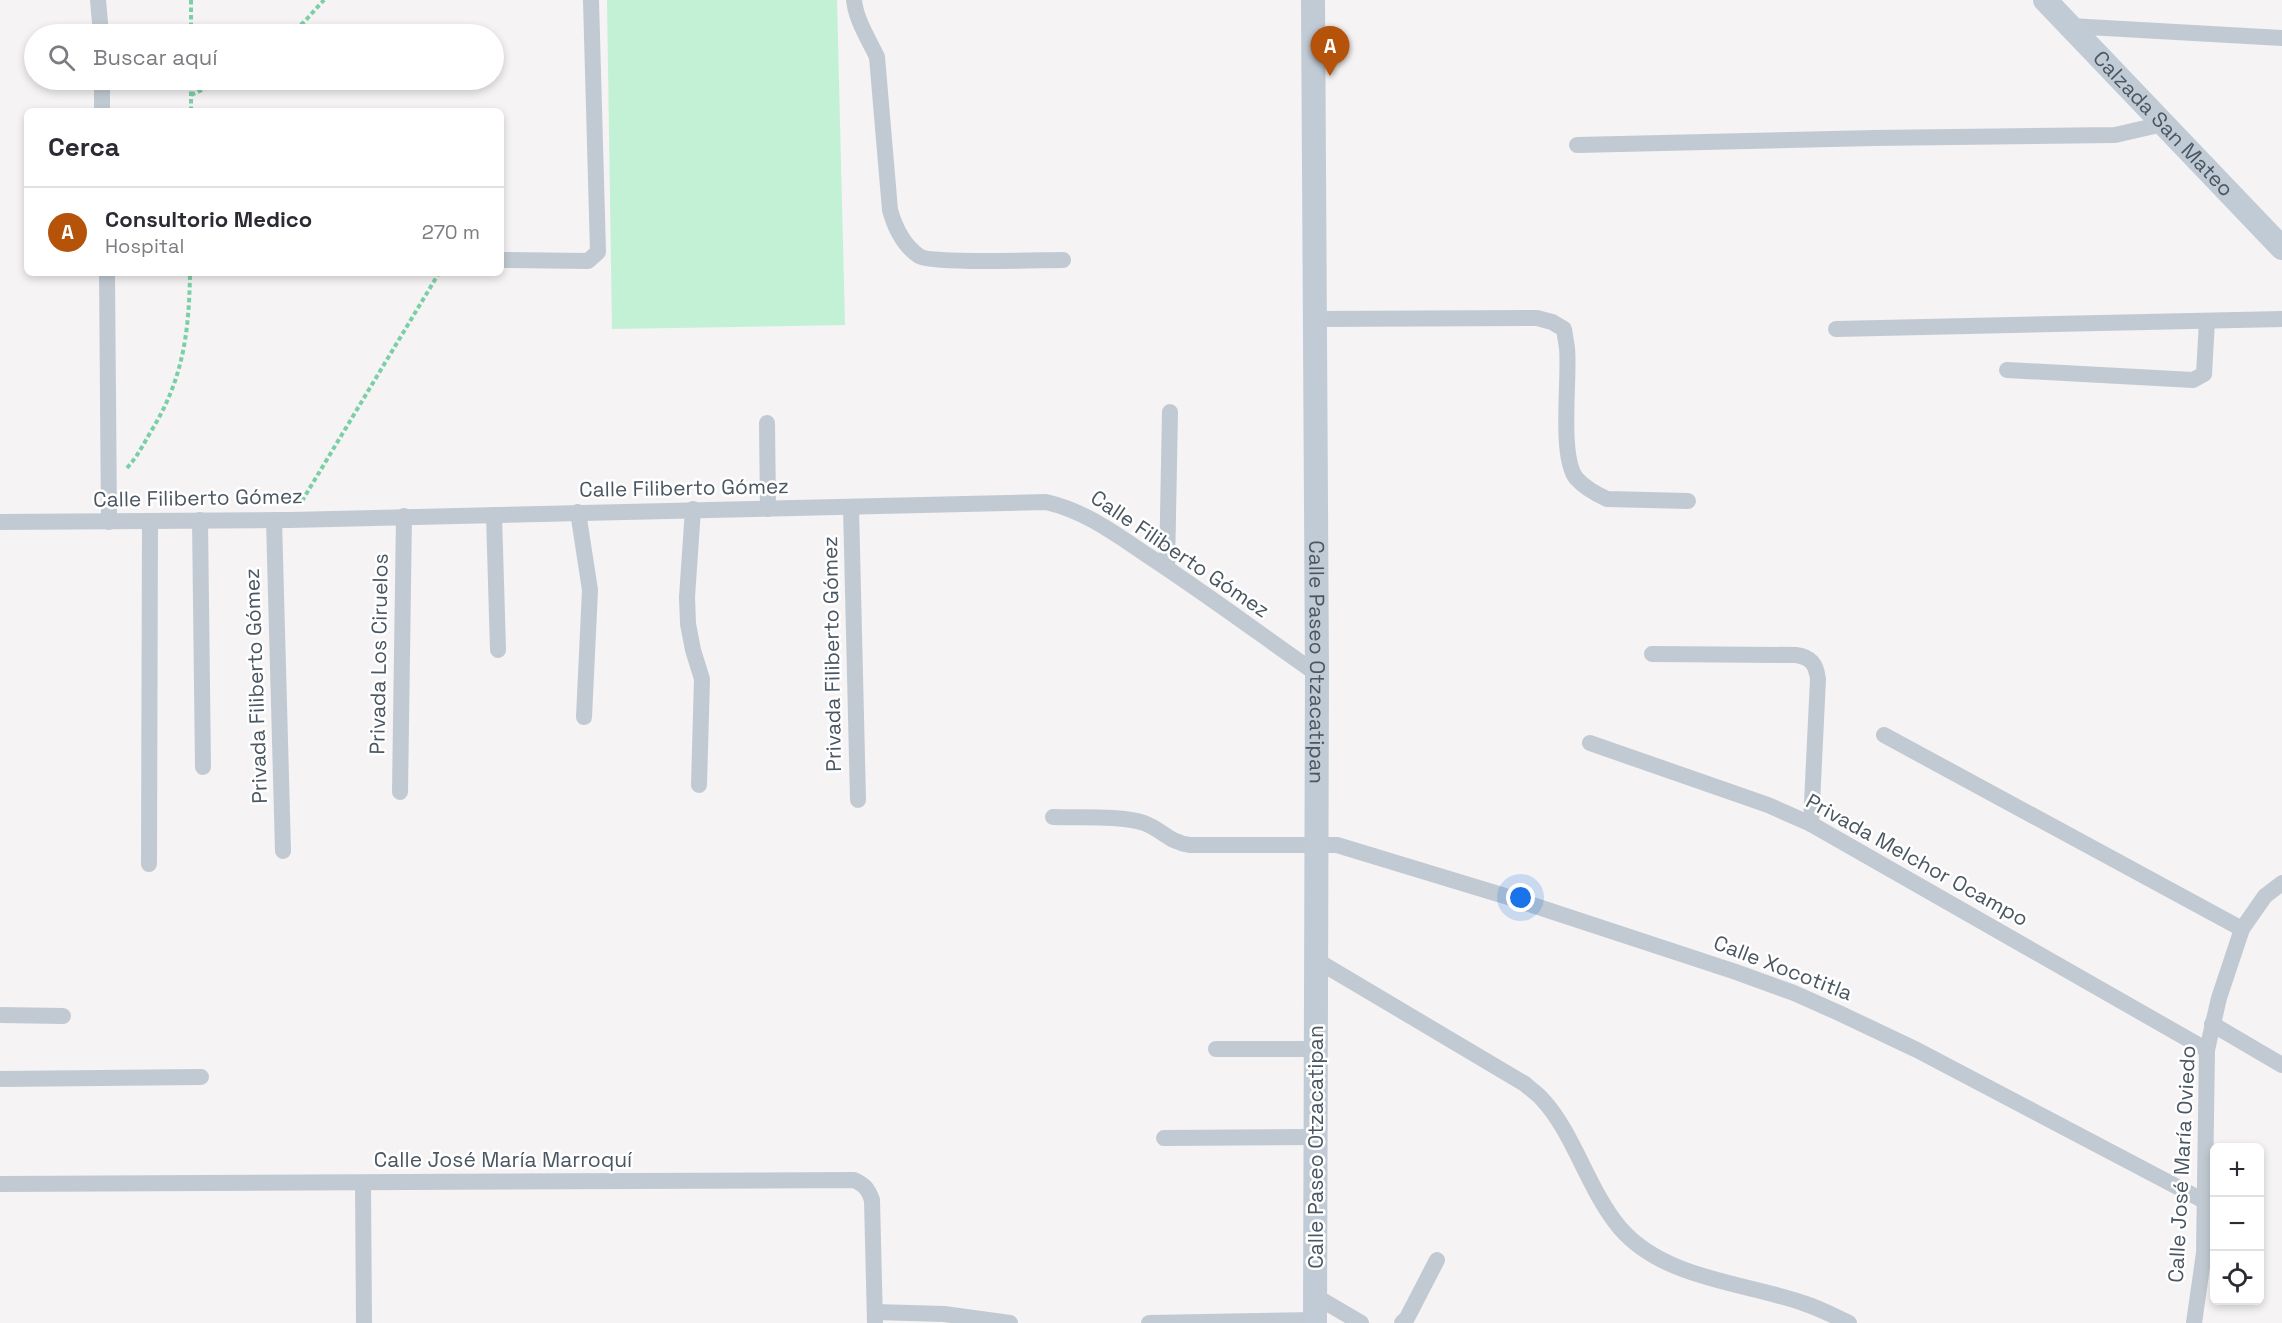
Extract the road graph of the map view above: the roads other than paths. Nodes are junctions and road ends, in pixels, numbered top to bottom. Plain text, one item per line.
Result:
1 (98, 0) edge
2 (591, 0) edge
3 (854, 0) edge
4 (1313, 0) edge
5 (2045, 0) edge
6 (100, 24) edge
7 (2070, 26) junction
8 (2282, 38) edge
9 (102, 90) edge
10 (102, 108) edge
11 (2163, 124) junction
12 (1577, 145) dead end
13 (2282, 248) edge
14 (504, 260) edge
15 (1062, 260) dead end
16 (107, 276) edge
17 (1316, 319) junction
18 (2282, 319) edge
19 (2207, 321) junction
20 (1836, 329) dead end
21 (2007, 370) dead end
22 (1170, 412) dead end
23 (766, 423) dead end
24 (1689, 501) dead end
25 (851, 507) junction
26 (693, 509) junction
27 (768, 509) junction
28 (578, 512) junction
29 (494, 515) junction
30 (404, 516) junction
31 (200, 520) junction
32 (282, 520) junction
33 (150, 521) junction
34 (0, 522) edge
35 (109, 522) junction
36 (1167, 568) junction
37 (498, 650) dead end
38 (1652, 654) dead end
39 (1317, 674) junction
40 (584, 717) dead end
41 (1884, 735) dead end
42 (1590, 743) dead end
43 (203, 767) dead end
44 (699, 785) dead end
45 (400, 792) dead end
46 (858, 800) dead end
47 (1053, 817) dead end
48 (1811, 824) junction
49 (1316, 844) junction
50 (283, 851) dead end
51 (149, 864) dead end
52 (2282, 883) edge
53 (2242, 929) junction
54 (1316, 960) junction
55 (0, 1016) edge
56 (63, 1016) dead end
57 (2212, 1024) junction
58 (1216, 1049) dead end
59 (1317, 1049) junction
60 (2207, 1050) junction
61 (2282, 1065) edge
62 (201, 1077) dead end
63 (0, 1079) edge
64 (1316, 1137) junction
65 (1164, 1138) dead end
66 (0, 1184) edge
67 (363, 1184) junction
68 (2206, 1202) junction
69 (1437, 1260) dead end
70 (1315, 1296) junction
71 (874, 1318) edge
72 (1315, 1322) edge
73 (364, 1323) edge
74 (1010, 1323) edge
75 (1149, 1323) edge
76 (1361, 1323) edge
77 (1402, 1323) edge
78 (1849, 1323) edge
79 (2194, 1323) edge

1 - 6 street
2 - 14 street
3 - 15 street
4 - 17 main road, Calle Paseo Otzacatipan
5 - 7 main road, Calzada San Mateo
7 - 8 street
7 - 11 main road, Calzada San Mateo
9 - 10 street
11 - 12 street
11 - 13 main road, Calzada San Mateo
16 - 35 street
17 - 24 street
17 - 39 main road, Calle Paseo Otzacatipan
18 - 19 street
19 - 20 street
19 - 21 street
22 - 36 street
23 - 27 street
25 - 27 street, Calle Filiberto Gómez
25 - 36 street, Calle Filiberto Gómez
25 - 46 street, Privada Filiberto Gómez
26 - 27 street, Calle Filiberto Gómez
26 - 28 street, Calle Filiberto Gómez
26 - 44 street
28 - 29 street, Calle Filiberto Gómez
28 - 40 street
29 - 30 street, Calle Filiberto Gómez
29 - 37 street
30 - 32 street, Calle Filiberto Gómez
30 - 45 street, Privada Los Ciruelos
31 - 32 street, Calle Filiberto Gómez
31 - 33 street, Calle Filiberto Gómez
31 - 43 street
32 - 50 street, Privada Filiberto Gómez
33 - 35 street, Calle Filiberto Gómez
33 - 51 street
34 - 35 street, Calle Filiberto Gómez
36 - 39 street, Calle Filiberto Gómez
38 - 48 street
39 - 49 main road, Calle Paseo Otzacatipan
41 - 53 street
42 - 48 street, Privada Melchor Ocampo
47 - 49 street, Calle Xocotitla
48 - 60 street, Privada Melchor Ocampo
49 - 54 main road, Calle Paseo Otzacatipan
49 - 68 street, Calle Xocotitla
52 - 53 street, Calle José María Oviedo
53 - 57 street, Calle José María Oviedo
54 - 59 main road, Calle Paseo Otzacatipan
54 - 78 street
55 - 56 street
57 - 60 street, Calle José María Oviedo
57 - 61 street
58 - 59 street
59 - 64 main road, Calle Paseo Otzacatipan
60 - 68 street, Calle José María Oviedo
62 - 63 street
64 - 65 street
64 - 70 main road, Calle Paseo Otzacatipan
66 - 67 street, Calle José María Marroquí
67 - 71 street, Calle José María Marroquí
67 - 73 street
68 - 79 street, Calle José María Oviedo
69 - 77 street
70 - 72 main road, Calle Paseo Otzacatipan
70 - 76 street
71 - 74 street
72 - 75 street

